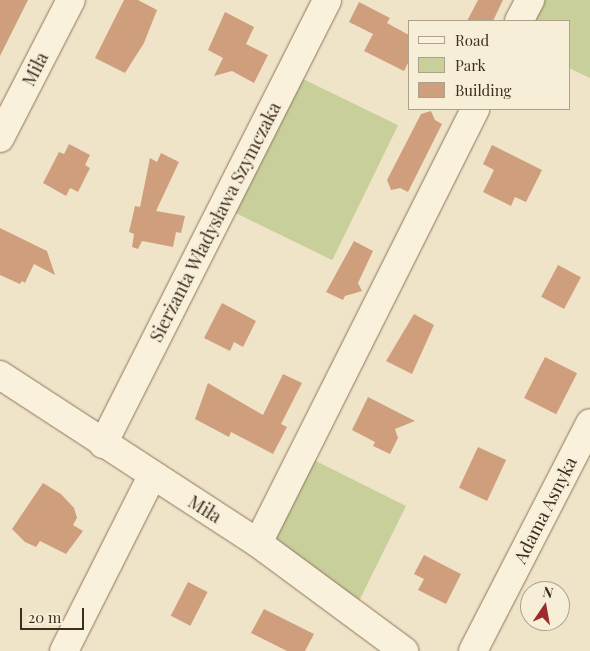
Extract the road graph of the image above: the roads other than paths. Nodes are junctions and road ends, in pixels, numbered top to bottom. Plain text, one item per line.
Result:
1 (71, 0) edge
2 (326, 0) edge
3 (530, 0) edge
4 (520, 20) edge
5 (474, 110) edge
6 (0, 138) edge
7 (0, 375) edge
8 (590, 423) edge
9 (103, 444) junction
10 (152, 476) junction
11 (258, 543) junction
12 (64, 651) edge
13 (404, 651) edge
14 (473, 651) edge

1 - 6 street, Miła
2 - 9 street, Sierżanta Władysława Szymczaka
3 - 4 street
5 - 11 street
7 - 9 street, Miła
8 - 14 street, Adama Asnyka
9 - 10 street, Miła
10 - 11 street, Miła
10 - 12 street
11 - 13 street, Miła

